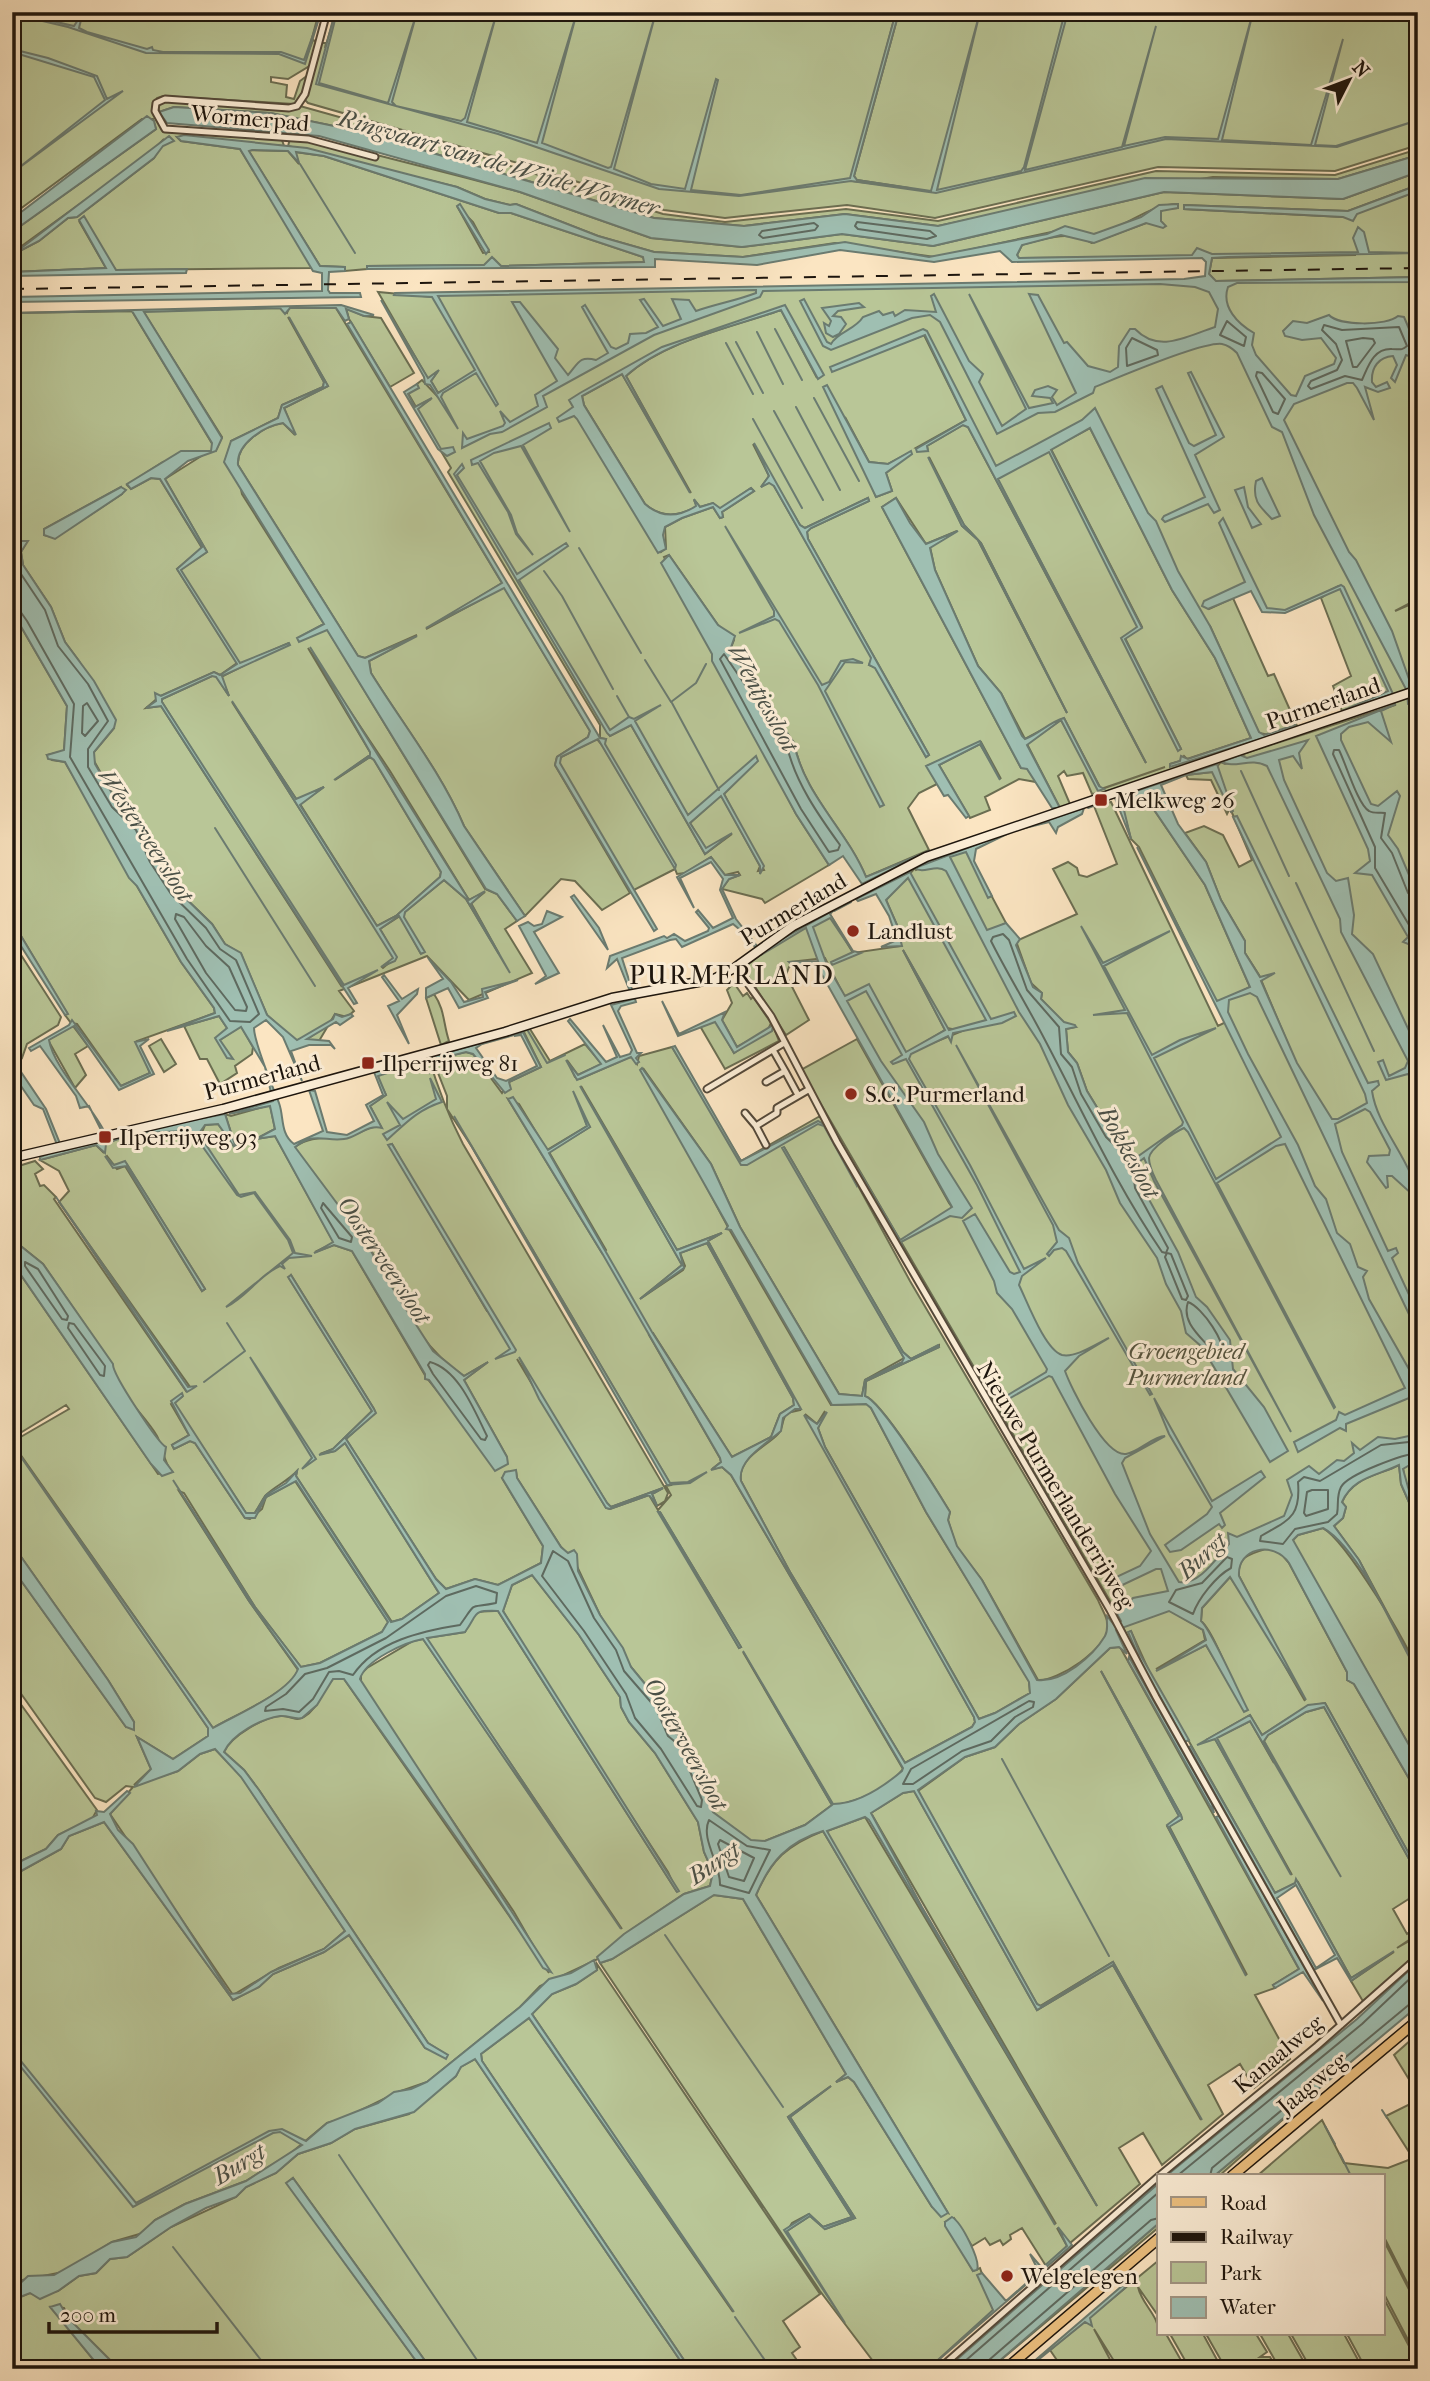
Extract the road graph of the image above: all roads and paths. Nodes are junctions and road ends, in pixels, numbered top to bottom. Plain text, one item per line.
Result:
1 (327, 12) edge
2 (375, 157) dead end
3 (1413, 691) edge
4 (736, 967) junction
5 (784, 1043) junction
6 (773, 1050) junction
7 (785, 1071) junction
8 (766, 1082) dead end
9 (707, 1089) dead end
10 (808, 1090) junction
11 (798, 1095) junction
12 (745, 1113) dead end
13 (756, 1126) junction
14 (766, 1145) dead end
15 (12, 1158) edge
16 (1418, 1957) edge
17 (1418, 2020) edge
18 (1341, 2025) junction
19 (1161, 2174) edge
20 (1234, 2174) edge
21 (1157, 2178) edge
22 (1157, 2240) edge
23 (939, 2369) edge
24 (1006, 2369) edge

1 - 2 street, Wormerpad
3 - 4 street, Purmerland
4 - 5 street, Nieuwe Purmerlanderrijweg
4 - 15 street, Purmerland
5 - 6 street
5 - 10 street, Nieuwe Purmerlanderrijweg
6 - 7 street
6 - 9 street
7 - 8 street
7 - 11 street
10 - 11 street
10 - 18 street, Nieuwe Purmerlanderrijweg
11 - 13 street
12 - 13 street
13 - 14 street
16 - 18 street, Kanaalweg
17 - 20 main road, Jaagweg
18 - 19 street, Kanaalweg
21 - 23 street, Kanaalweg
22 - 24 main road

